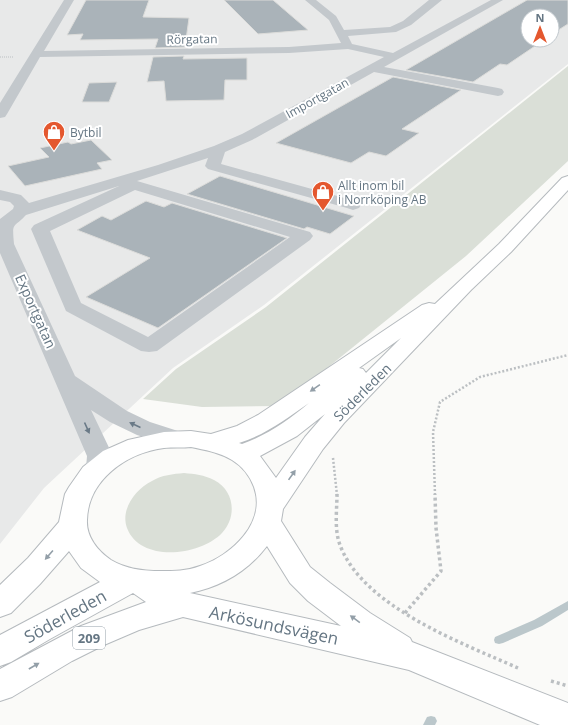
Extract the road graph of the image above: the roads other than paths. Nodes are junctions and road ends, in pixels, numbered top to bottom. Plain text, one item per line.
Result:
1 (69, 0) edge
2 (310, 0) edge
3 (437, 0) edge
4 (498, 0) edge
5 (341, 33) junction
6 (348, 46) junction
7 (36, 54) junction
8 (393, 56) junction
9 (371, 68) junction
10 (498, 92) dead end
11 (0, 114) edge
12 (218, 150) junction
13 (128, 182) junction
14 (568, 182) edge
15 (353, 205) dead end
16 (9, 209) edge
17 (3, 241) edge
18 (464, 286) junction
19 (417, 318) junction
20 (66, 379) junction
21 (172, 438) junction
22 (212, 442) junction
23 (242, 454) junction
24 (99, 468) junction
25 (269, 514) junction
26 (73, 525) junction
27 (136, 582) junction
28 (0, 604) edge
29 (183, 604) junction
30 (0, 652) edge
31 (412, 656) junction
32 (0, 686) edge
33 (568, 720) edge

1 - 7 street
2 - 5 street
3 - 5 street
4 - 8 street, Importgatan
5 - 6 street
6 - 7 street, Rörgatan
6 - 8 street, Rörgatan
7 - 11 street
8 - 9 street, Importgatan
9 - 10 street
9 - 12 street, Importgatan
12 - 13 street, Importgatan
12 - 15 street
13 - 13 street
13 - 16 street, Importgatan
14 - 18 main road, Söderleden
16 - 17 street, Exportgatan
17 - 20 street, Exportgatan
18 - 19 main road, Söderleden
25 -> 18 main road, Söderleden
19 -> 22 main road, Söderleden
19 - 23 main road, Söderleden
21 -> 20 street, Exportgatan
20 -> 24 street, Exportgatan
21 - 22 main road
21 - 24 main road
22 - 23 main road
23 - 25 main road
24 - 26 main road
25 - 27 main road, Söderleden
31 -> 25 main road, Arkösundsvägen / 209
26 - 27 main road
26 -> 28 main road
27 - 29 main road, Arkösundsvägen / 209
27 - 30 main road, Söderleden / 209
29 - 31 main road, Arkösundsvägen / 209
32 -> 29 main road, Söderleden / 209
31 - 33 main road, Arkösundsvägen / 209

